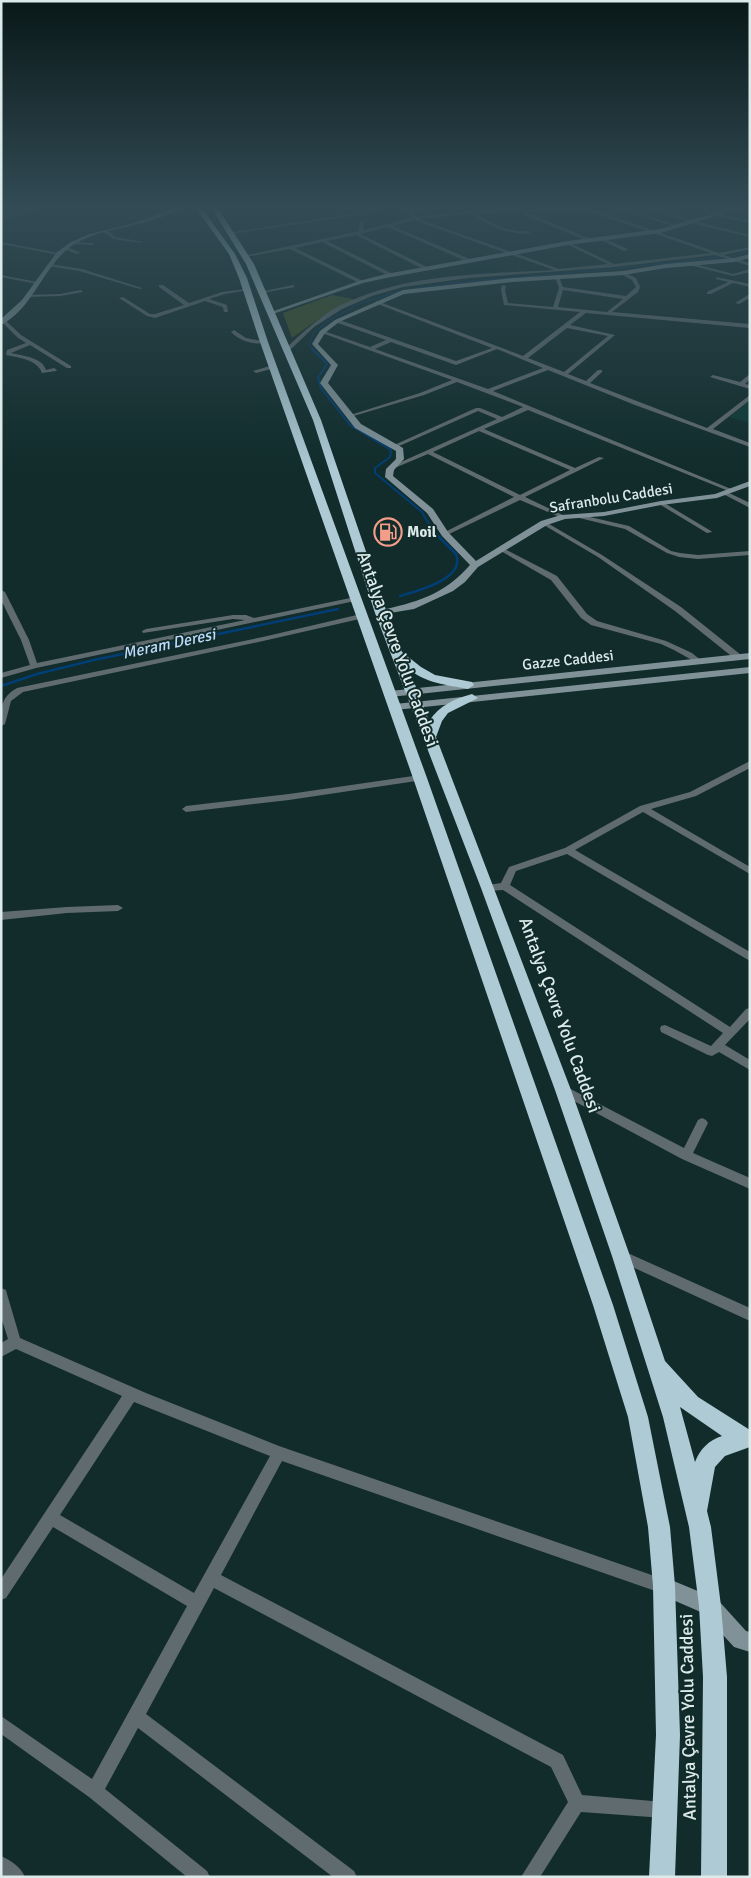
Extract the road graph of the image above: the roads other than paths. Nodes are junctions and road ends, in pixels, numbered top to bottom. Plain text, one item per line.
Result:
1 (49, 295) edge
2 (173, 295) edge
3 (220, 295) edge
4 (248, 295) edge
5 (263, 295) edge
6 (324, 295) edge
7 (370, 295) edge
8 (396, 295) edge
9 (504, 295) edge
10 (559, 295) edge
11 (604, 295) edge
12 (630, 295) edge
13 (27, 296) joint
14 (750, 296) edge
15 (122, 298) dead end
16 (626, 298) junction
17 (206, 300) junction
18 (376, 302) junction
19 (737, 302) dead end
20 (188, 305) junction
21 (554, 308) junction
22 (226, 311) dead end
23 (585, 311) junction
24 (271, 313) junction
25 (608, 313) junction
26 (337, 320) junction
27 (2, 322) edge
28 (566, 326) junction
29 (750, 326) edge
30 (234, 332) dead end
31 (322, 332) junction
32 (391, 340) junction
33 (264, 342) junction
34 (31, 343) junction
35 (496, 348) junction
36 (371, 349) junction
37 (287, 350) junction
38 (524, 358) junction
39 (69, 367) dead end
40 (273, 368) junction
41 (548, 368) junction
42 (54, 370) dead end
43 (256, 371) dead end
44 (600, 372) dead end
45 (564, 375) junction
46 (750, 376) edge
47 (712, 377) dead end
48 (457, 380) junction
49 (586, 384) junction
50 (740, 385) junction
51 (750, 387) edge
52 (488, 391) junction
53 (750, 396) edge
54 (527, 408) junction
55 (349, 417) junction
56 (500, 418) junction
57 (479, 428) junction
58 (708, 430) junction
59 (750, 445) edge
60 (395, 446) junction
61 (429, 452) junction
62 (601, 458) dead end
63 (395, 466) junction
64 (575, 470) junction
65 (749, 484) edge
66 (730, 492) junction
67 (519, 497) junction
68 (661, 503) junction
69 (750, 506) edge
70 (577, 516) junction
71 (564, 517) junction
72 (544, 523) junction
73 (709, 532) dead end
74 (445, 534) junction
75 (500, 550) junction
76 (750, 553) edge
77 (475, 565) junction
78 (1, 592) edge
79 (354, 599) junction
80 (381, 613) junction
81 (360, 616) junction
82 (255, 621) junction
83 (146, 631) dead end
84 (395, 649) junction
85 (750, 656) edge
86 (738, 657) junction
87 (699, 662) junction
88 (34, 666) junction
89 (750, 670) edge
90 (2, 675) edge
91 (468, 685) junction
92 (412, 691) junction
93 (472, 698) junction
94 (392, 700) junction
95 (416, 704) junction
96 (1, 724) edge
97 (429, 738) junction
98 (750, 764) edge
99 (420, 778) junction
100 (643, 808) junction
101 (186, 809) dead end
102 (568, 850) junction
103 (750, 872) edge
104 (506, 886) junction
105 (488, 888) junction
106 (118, 908) dead end
107 (1, 916) edge
108 (750, 957) edge
109 (750, 1012) edge
110 (665, 1029) dead end
111 (731, 1033) junction
112 (718, 1046) junction
113 (750, 1066) edge
114 (562, 1090) junction
115 (702, 1122) dead end
116 (686, 1155) junction
117 (750, 1184) edge
118 (621, 1256) junction
119 (1, 1294) edge
120 (750, 1314) edge
121 (14, 1342) junction
122 (1, 1351) edge
123 (656, 1363) junction
124 (131, 1394) junction
125 (748, 1439) edge
126 (279, 1453) junction
127 (697, 1512) junction
128 (51, 1518) junction
129 (212, 1578) junction
130 (664, 1586) junction
131 (1, 1594) edge
132 (197, 1603) junction
133 (710, 1606) junction
134 (750, 1642) edge
135 (136, 1716) junction
136 (1, 1724) edge
137 (95, 1791) junction
138 (577, 1803) junction
139 (664, 1810) junction
140 (1, 1865) edge
141 (16, 1877) edge
142 (201, 1877) edge
143 (348, 1877) edge
144 (530, 1877) edge
145 (662, 1877) edge
146 (714, 1877) edge

1 - 13 street
2 - 20 street
3 - 17 street
4 - 33 highway, Antalya Çevre Yolu Caddesi
5 - 24 highway, Antalya Çevre Yolu Caddesi
6 - 24 street
7 - 37 street
8 - 18 street
9 - 21 street
10 - 21 street
11 - 16 street
12 - 16 street
13 - 27 street
14 - 19 street
15 - 20 street
16 - 25 street
17 - 20 street
17 - 22 street
18 - 26 street
18 - 35 street
21 - 23 street
23 - 25 street
23 - 28 street
24 - 37 highway, Antalya Çevre Yolu Caddesi
25 - 29 street
26 - 31 street
26 - 32 street
27 - 34 street
28 - 38 street
28 - 45 street
30 - 33 street
31 - 36 street
31 - 55 street
32 - 35 street
32 - 36 street
33 - 40 highway, Antalya Çevre Yolu Caddesi
34 - 39 street
34 - 42 street
35 - 38 street
36 - 48 street
37 - 80 highway, Antalya Çevre Yolu Caddesi
38 - 41 street
40 - 43 street
40 - 79 highway, Antalya Çevre Yolu Caddesi
41 - 45 street
41 - 52 street
44 - 49 street
45 - 49 street
46 - 50 street
47 - 50 street
48 - 52 street
48 - 55 street
49 - 58 street
50 - 51 street
52 - 54 street
53 - 58 street
54 - 56 street
54 - 66 street
55 - 60 street
56 - 57 street
56 - 60 street
57 - 61 street
57 - 64 street
58 - 59 street
60 - 63 street
61 - 63 street
61 - 67 street
62 - 64 street
63 - 74 street
64 - 67 street
65 - 66 street, Safranbolu Caddesi
66 - 68 street, Safranbolu Caddesi
66 - 69 street
67 - 71 street
67 - 74 street
68 - 70 street, Safranbolu Caddesi
68 - 73 street
70 - 71 street, Safranbolu Caddesi
70 - 76 street
71 - 72 street, Safranbolu Caddesi
72 - 75 street, Safranbolu Caddesi
72 - 86 street
74 - 77 street
75 - 77 street, Safranbolu Caddesi
75 - 87 street
77 - 80 street, Safranbolu Caddesi
78 - 88 street
79 - 81 highway, Antalya Çevre Yolu Caddesi
79 - 82 street
80 - 84 highway, Antalya Çevre Yolu Caddesi
81 - 94 highway, Antalya Çevre Yolu Caddesi
81 - 96 street
82 - 83 street
82 - 88 street
84 - 91 highway
84 - 92 highway, Antalya Çevre Yolu Caddesi
85 - 86 street, Gazze Caddesi
86 - 87 street, Gazze Caddesi
87 - 91 street, Gazze Caddesi
88 - 90 street
89 - 93 street, Gazze Caddesi
91 - 92 street, Gazze Caddesi
92 - 94 street, Gazze Caddesi
92 - 95 highway, Antalya Çevre Yolu Caddesi
93 - 95 street, Gazze Caddesi
93 - 97 highway
94 - 95 street, Gazze Caddesi
94 - 99 highway, Antalya Çevre Yolu Caddesi
95 - 97 highway, Antalya Çevre Yolu Caddesi
97 - 105 highway, Antalya Çevre Yolu Caddesi
98 - 100 street
99 - 101 street
99 - 130 highway, Antalya Çevre Yolu Caddesi
100 - 102 street
100 - 103 street
102 - 104 street
102 - 108 street
104 - 105 street
104 - 111 street
105 - 114 highway, Antalya Çevre Yolu Caddesi
106 - 107 street
109 - 111 street
110 - 112 street
111 - 112 street
112 - 113 street
114 - 116 street
114 - 118 highway, Antalya Çevre Yolu Caddesi
115 - 116 street
116 - 117 street
118 - 120 street
118 - 123 highway, Antalya Çevre Yolu Caddesi
119 - 121 street
121 - 122 street
121 - 124 street
123 - 125 highway
123 - 127 highway, Antalya Çevre Yolu Caddesi
124 - 126 street
124 - 128 street
125 - 127 highway
126 - 129 street
126 - 130 street
127 - 133 highway, Antalya Çevre Yolu Caddesi
128 - 131 street
128 - 132 street
129 - 132 street
129 - 138 street
130 - 133 street
130 - 139 highway, Antalya Çevre Yolu Caddesi
132 - 135 street
133 - 134 street
133 - 146 highway, Antalya Çevre Yolu Caddesi
135 - 137 street
135 - 143 street
136 - 137 street
137 - 142 street
138 - 139 street
138 - 144 street
139 - 145 highway, Antalya Çevre Yolu Caddesi
140 - 141 street

